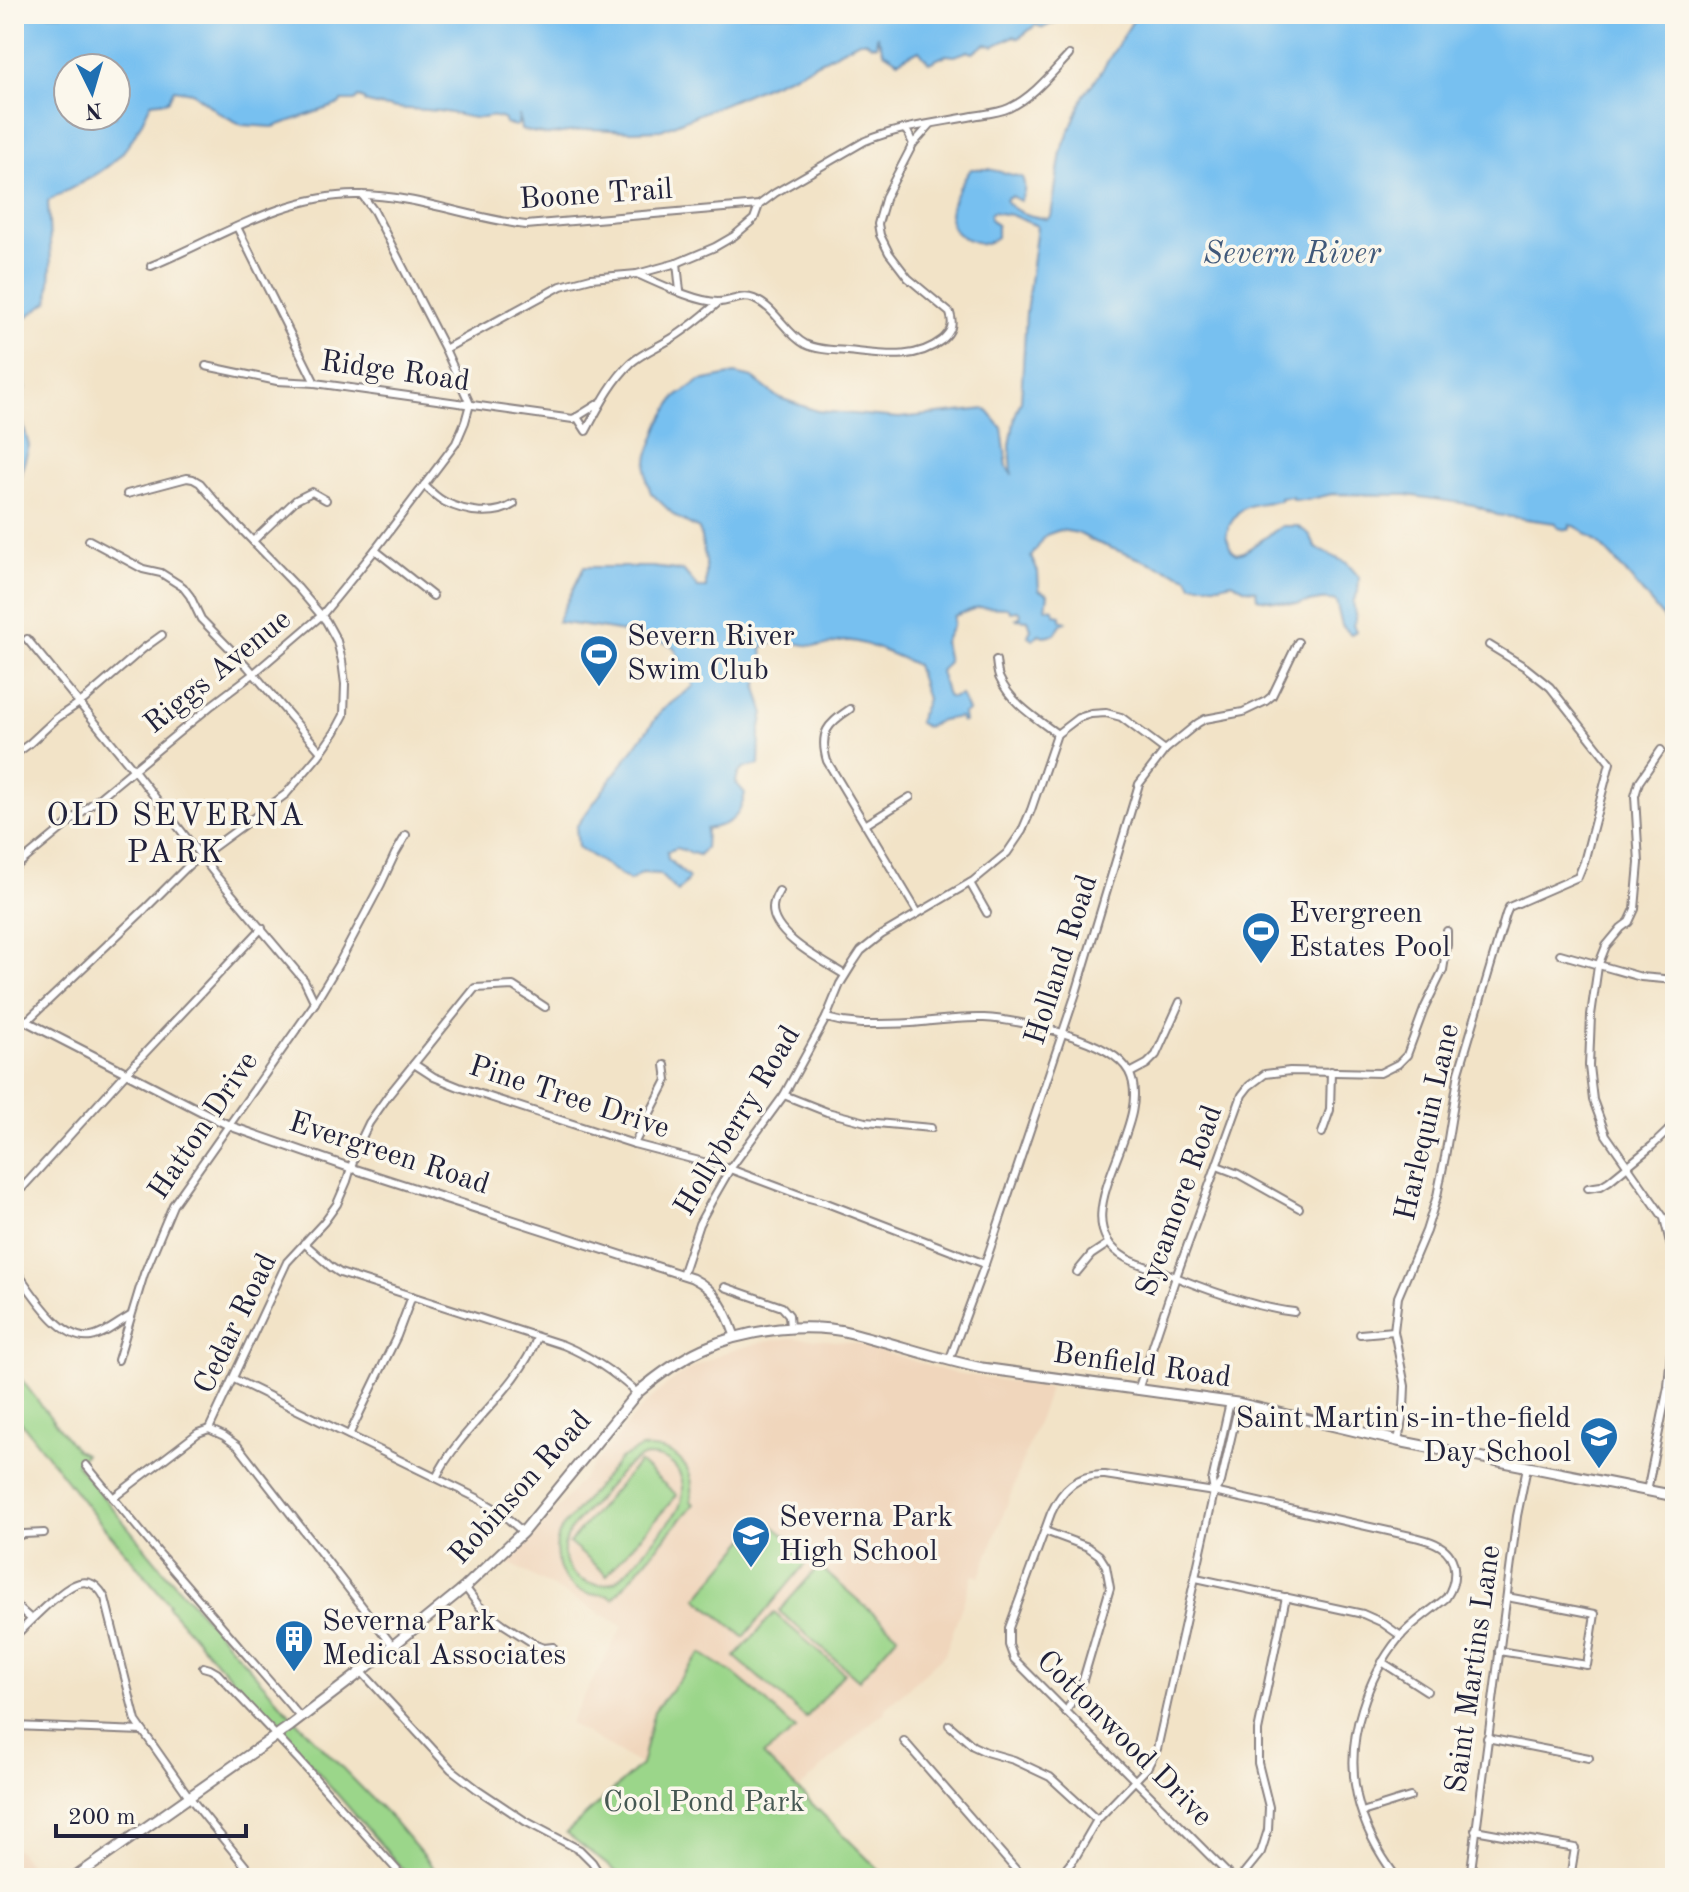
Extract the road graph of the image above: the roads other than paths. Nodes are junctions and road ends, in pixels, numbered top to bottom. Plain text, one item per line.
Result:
1 (1069, 55) dead end
2 (930, 125) junction
3 (904, 129) junction
4 (913, 144) junction
5 (362, 195) junction
6 (759, 205) junction
7 (237, 227) junction
8 (677, 263) junction
9 (151, 266) dead end
10 (637, 274) junction
11 (680, 291) junction
12 (699, 298) junction
13 (719, 302) junction
14 (705, 314) junction
15 (445, 349) junction
16 (206, 366) dead end
17 (315, 383) junction
18 (602, 401) junction
19 (470, 404) junction
20 (577, 417) junction
21 (424, 485) junction
22 (127, 494) dead end
23 (326, 500) dead end
24 (514, 504) dead end
25 (89, 540) dead end
26 (253, 541) junction
27 (375, 550) junction
28 (433, 596) dead end
29 (322, 615) junction
30 (162, 635) dead end
31 (27, 639) dead end
32 (1298, 642) dead end
33 (1489, 645) dead end
34 (996, 660) dead end
35 (253, 674) junction
36 (78, 704) junction
37 (850, 709) dead end
38 (1057, 734) junction
39 (1165, 750) junction
40 (1661, 750) dead end
41 (321, 752) junction
42 (14, 755) edge
43 (133, 770) junction
44 (910, 797) dead end
45 (865, 825) junction
46 (406, 835) dead end
47 (201, 855) junction
48 (14, 868) edge
49 (970, 883) junction
50 (779, 891) dead end
51 (918, 913) junction
52 (987, 913) dead end
53 (262, 928) junction
54 (1447, 931) dead end
55 (1560, 954) dead end
56 (1598, 966) junction
57 (845, 975) junction
58 (1675, 980) edge
59 (1180, 1002) dead end
60 (315, 1003) junction
61 (545, 1007) dead end
62 (14, 1015) edge
63 (826, 1018) junction
64 (26, 1021) junction
65 (14, 1027) edge
66 (1062, 1034) junction
67 (414, 1064) junction
68 (665, 1065) dead end
69 (1331, 1071) junction
70 (127, 1072) junction
71 (1130, 1073) junction
72 (784, 1095) junction
73 (1675, 1124) edge
74 (230, 1126) junction
75 (931, 1128) dead end
76 (1322, 1133) dead end
77 (634, 1144) junction
78 (1627, 1165) junction
79 (1217, 1166) junction
80 (351, 1168) junction
81 (730, 1169) junction
82 (1588, 1188) dead end
83 (14, 1197) edge
84 (1299, 1208) dead end
85 (304, 1243) junction
86 (1109, 1243) junction
87 (985, 1264) junction
88 (14, 1268) edge
89 (1077, 1272) dead end
90 (682, 1275) junction
91 (1176, 1277) junction
92 (725, 1287) dead end
93 (1675, 1291) edge
94 (412, 1296) junction
95 (1675, 1305) edge
96 (1294, 1312) dead end
97 (130, 1316) junction
98 (790, 1328) junction
99 (1394, 1331) junction
100 (1360, 1334) dead end
101 (735, 1336) junction
102 (537, 1338) junction
103 (118, 1360) dead end
104 (949, 1361) junction
105 (1673, 1364) edge
106 (234, 1379) junction
107 (1138, 1390) junction
108 (637, 1393) junction
109 (1234, 1403) junction
110 (209, 1429) junction
111 (349, 1435) junction
112 (1398, 1441) junction
113 (86, 1465) dead end
114 (1527, 1467) junction
115 (436, 1478) junction
116 (1647, 1491) junction
117 (1214, 1492) junction
118 (1675, 1496) edge
119 (113, 1498) junction
120 (1045, 1531) junction
121 (523, 1532) junction
122 (44, 1533) dead end
123 (14, 1537) edge
124 (1196, 1578) junction
125 (465, 1587) junction
126 (1286, 1597) junction
127 (1507, 1597) junction
128 (14, 1604) edge
129 (31, 1619) junction
130 (1401, 1636) junction
131 (14, 1637) edge
132 (393, 1646) junction
133 (553, 1647) dead end
134 (1499, 1651) junction
135 (1382, 1662) junction
136 (203, 1667) dead end
137 (362, 1672) junction
138 (1427, 1691) dead end
139 (1066, 1712) junction
140 (301, 1718) junction
141 (949, 1725) dead end
142 (14, 1726) edge
143 (142, 1731) junction
144 (276, 1737) junction
145 (1487, 1738) junction
146 (904, 1741) dead end
147 (1589, 1758) dead end
148 (1134, 1781) junction
149 (1410, 1797) dead end
150 (190, 1798) junction
151 (1362, 1812) junction
152 (1097, 1820) junction
153 (1475, 1830) junction
154 (74, 1878) edge
155 (255, 1878) edge
156 (404, 1878) edge
157 (599, 1878) edge
158 (1023, 1878) edge
159 (1058, 1878) edge
160 (1232, 1878) edge
161 (1240, 1878) edge
162 (1397, 1878) edge
163 (1470, 1878) edge
164 (1570, 1878) edge

1 - 2 street, Boone Trail
2 - 3 street, Boone Trail
2 - 4 street
3 - 4 street
3 - 6 street, Boone Trail
4 - 13 street
5 - 6 street, Boone Trail
5 - 7 street, Boone Trail
5 - 15 street
6 - 8 street
7 - 9 street, Boone Trail
7 - 17 street
8 - 10 street
8 - 11 street
10 - 11 street
10 - 15 street
11 - 12 street
12 - 13 street
12 - 14 street
13 - 14 street
14 - 18 street
15 - 19 street
16 - 17 street, Ridge Road
17 - 19 street, Ridge Road
18 - 20 street
18 - 20 street
19 - 20 street, Ridge Road
19 - 21 street, Riggs Avenue
21 - 24 street
21 - 27 street, Riggs Avenue
22 - 26 street
23 - 26 street
25 - 35 street
26 - 29 street
27 - 28 street
27 - 29 street, Riggs Avenue
29 - 35 street, Riggs Avenue
29 - 41 street
30 - 36 street
31 - 36 street
32 - 39 street, Holland Road
33 - 99 street, Harlequin Lane
34 - 38 street
35 - 41 street
35 - 43 street, Riggs Avenue
36 - 42 street
36 - 43 street
37 - 45 street
38 - 39 street
38 - 49 street, Hollyberry Road
39 - 66 street, Holland Road
40 - 56 street
41 - 47 street
43 - 47 street
43 - 48 street, Riggs Avenue
44 - 45 street
45 - 51 street
46 - 60 street, Hatton Drive
47 - 53 street
47 - 64 street
49 - 51 street, Hollyberry Road
49 - 52 street
50 - 57 street
51 - 57 street, Hollyberry Road
53 - 60 street
53 - 70 street
54 - 69 street, Sycamore Road
55 - 56 street
56 - 58 street
56 - 78 street
57 - 63 street, Hollyberry Road
59 - 71 street
60 - 74 street, Hatton Drive
61 - 67 street, Cedar Road
62 - 64 street, Evergreen Road
63 - 66 street
63 - 72 street, Hollyberry Road
64 - 65 street
64 - 70 street, Evergreen Road
66 - 71 street
66 - 87 street, Holland Road
67 - 77 street, Pine Tree Drive
67 - 80 street, Cedar Road
68 - 77 street
69 - 76 street
69 - 79 street, Sycamore Road
70 - 74 street, Evergreen Road
70 - 83 street
71 - 86 street
72 - 75 street
72 - 81 street, Hollyberry Road
73 - 78 street
74 - 80 street, Evergreen Road
74 - 97 street, Hatton Drive
77 - 81 street, Pine Tree Drive
78 - 82 street
78 - 93 street
79 - 84 street
79 - 91 street, Sycamore Road
80 - 85 street, Cedar Road
80 - 90 street, Evergreen Road
81 - 87 street, Pine Tree Drive
81 - 90 street, Hollyberry Road
85 - 94 street
85 - 106 street, Cedar Road
86 - 89 street
86 - 91 street
87 - 104 street, Holland Road
88 - 97 street
90 - 101 street, Evergreen Road
91 - 96 street
91 - 107 street, Sycamore Road
92 - 98 street
94 - 102 street
94 - 111 street
95 - 105 street
97 - 103 street, Hatton Drive
98 - 101 main road, Benfield Road
98 - 104 main road, Benfield Road
99 - 100 street
99 - 112 street, Harlequin Lane
101 - 108 main road, Robinson Road
102 - 108 street
102 - 115 street
104 - 107 main road, Benfield Road
105 - 116 street
106 - 110 street, Cedar Road
106 - 111 street
107 - 109 main road, Benfield Road
108 - 121 main road, Robinson Road
109 - 112 main road, Benfield Road
109 - 117 street
110 - 119 street
110 - 132 street
111 - 115 street
112 - 114 main road, Benfield Road
113 - 119 street
114 - 116 main road, Benfield Road
114 - 127 street, Saint Martins Lane
115 - 121 street
116 - 118 main road, Benfield Road
117 - 120 street, Cottonwood Drive
117 - 124 street
117 - 130 street, Cottonwood Drive
119 - 140 street
120 - 139 street, Cottonwood Drive
120 - 139 street
121 - 125 main road, Robinson Road
122 - 123 street
124 - 126 street
124 - 148 street
125 - 132 main road, Robinson Road
125 - 133 street
126 - 130 street
126 - 161 street
127 - 134 street, Saint Martins Lane
127 - 134 street
128 - 129 street
129 - 131 street
129 - 143 street
130 - 135 street, Cottonwood Drive
132 - 137 main road, Robinson Road
134 - 145 street, Saint Martins Lane
135 - 138 street
135 - 151 street, Cottonwood Drive
136 - 144 street
137 - 140 main road, Robinson Road
137 - 157 street
139 - 148 street, Cottonwood Drive
140 - 144 main road, Robinson Road
141 - 152 street
142 - 143 street
143 - 150 street
144 - 150 main road, Robinson Road
144 - 156 street
145 - 147 street
145 - 153 street, Saint Martins Lane
146 - 158 street
148 - 152 street
148 - 160 street, Cottonwood Drive
149 - 151 street
150 - 154 main road, Robinson Road
150 - 155 street
151 - 162 street, Cottonwood Drive
152 - 159 street
153 - 163 street, Saint Martins Lane
153 - 164 street

